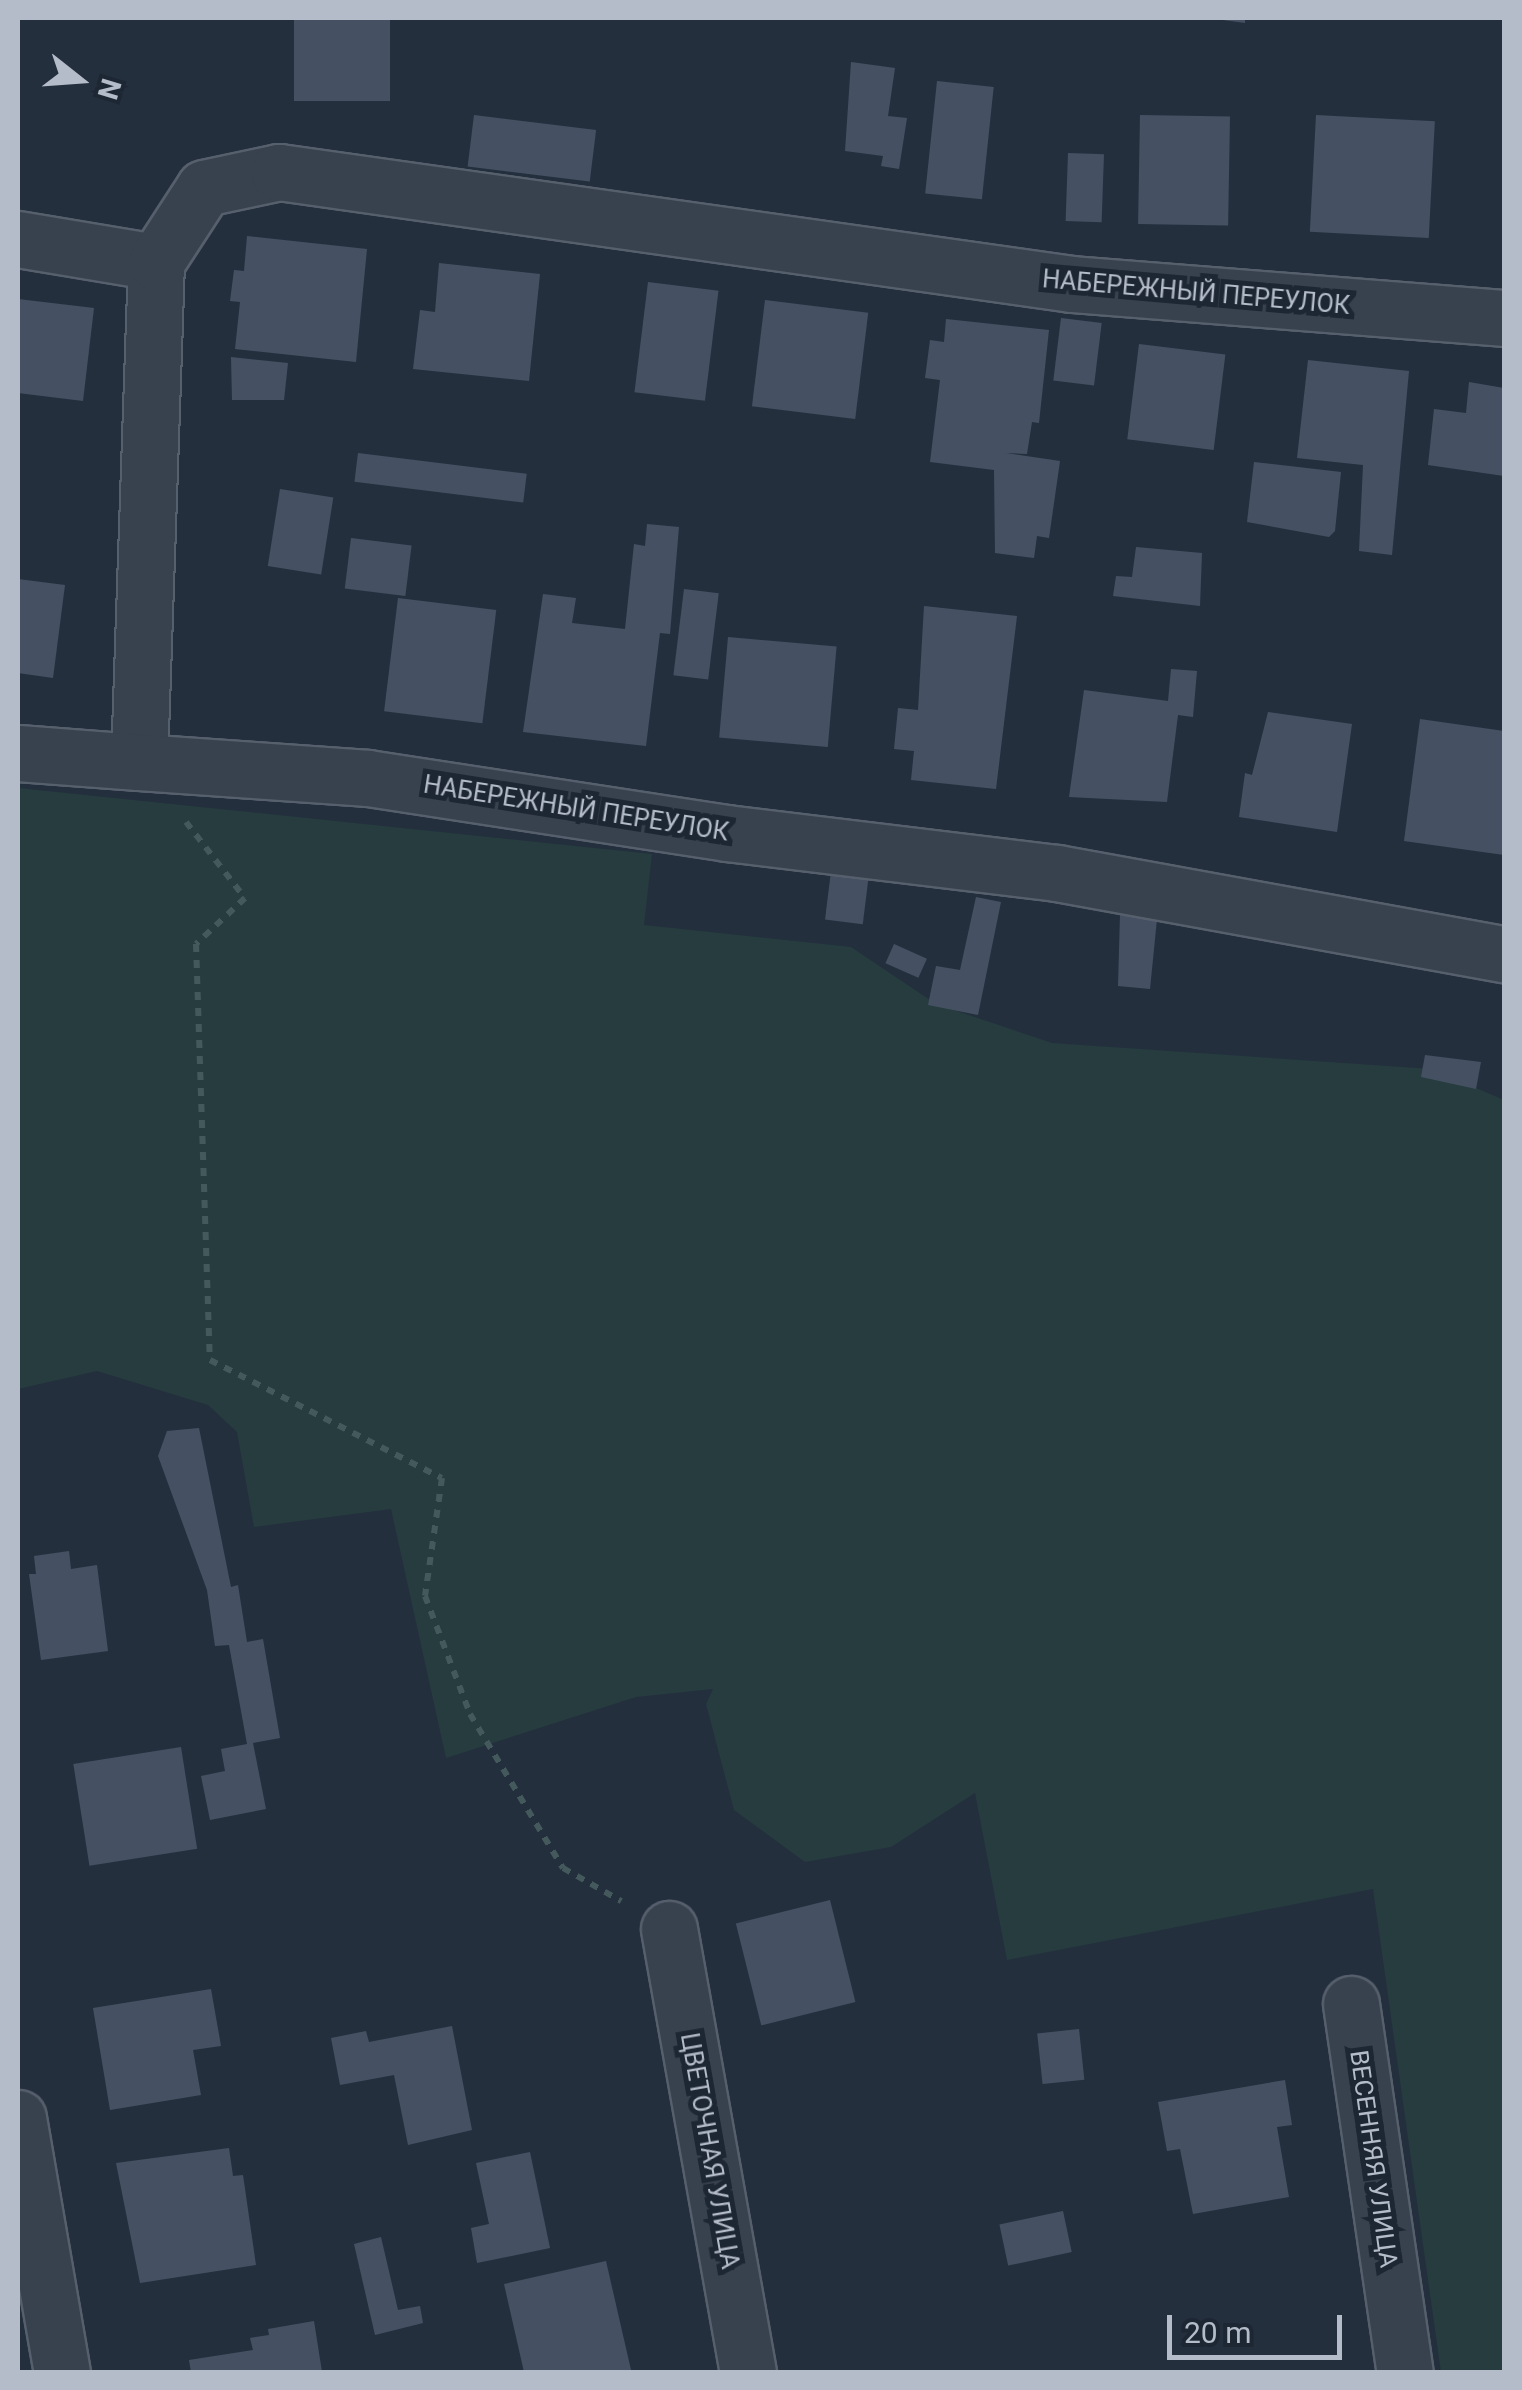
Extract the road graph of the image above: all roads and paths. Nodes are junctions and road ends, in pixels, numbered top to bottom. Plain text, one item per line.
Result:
1 (18, 239) edge
2 (156, 262) junction
3 (1504, 318) edge
4 (18, 753) edge
5 (139, 762) junction
6 (1504, 954) edge
7 (670, 1929) joint
8 (1350, 2004) dead end
9 (18, 2118) edge
10 (62, 2372) edge
11 (748, 2372) edge
12 (1405, 2372) edge

1 - 2 street
2 - 3 street, НАБЕРЕЖНЫЙ ПЕРЕУЛОК
2 - 5 street
4 - 5 street, НАБЕРЕЖНЫЙ ПЕРЕУЛОК
5 - 6 street, НАБЕРЕЖНЫЙ ПЕРЕУЛОК
5 - 7 path
7 - 11 street, ЦВЕТОЧНАЯ УЛИЦА
8 - 12 street, ВЕСЕННЯЯ УЛИЦА
9 - 10 street

